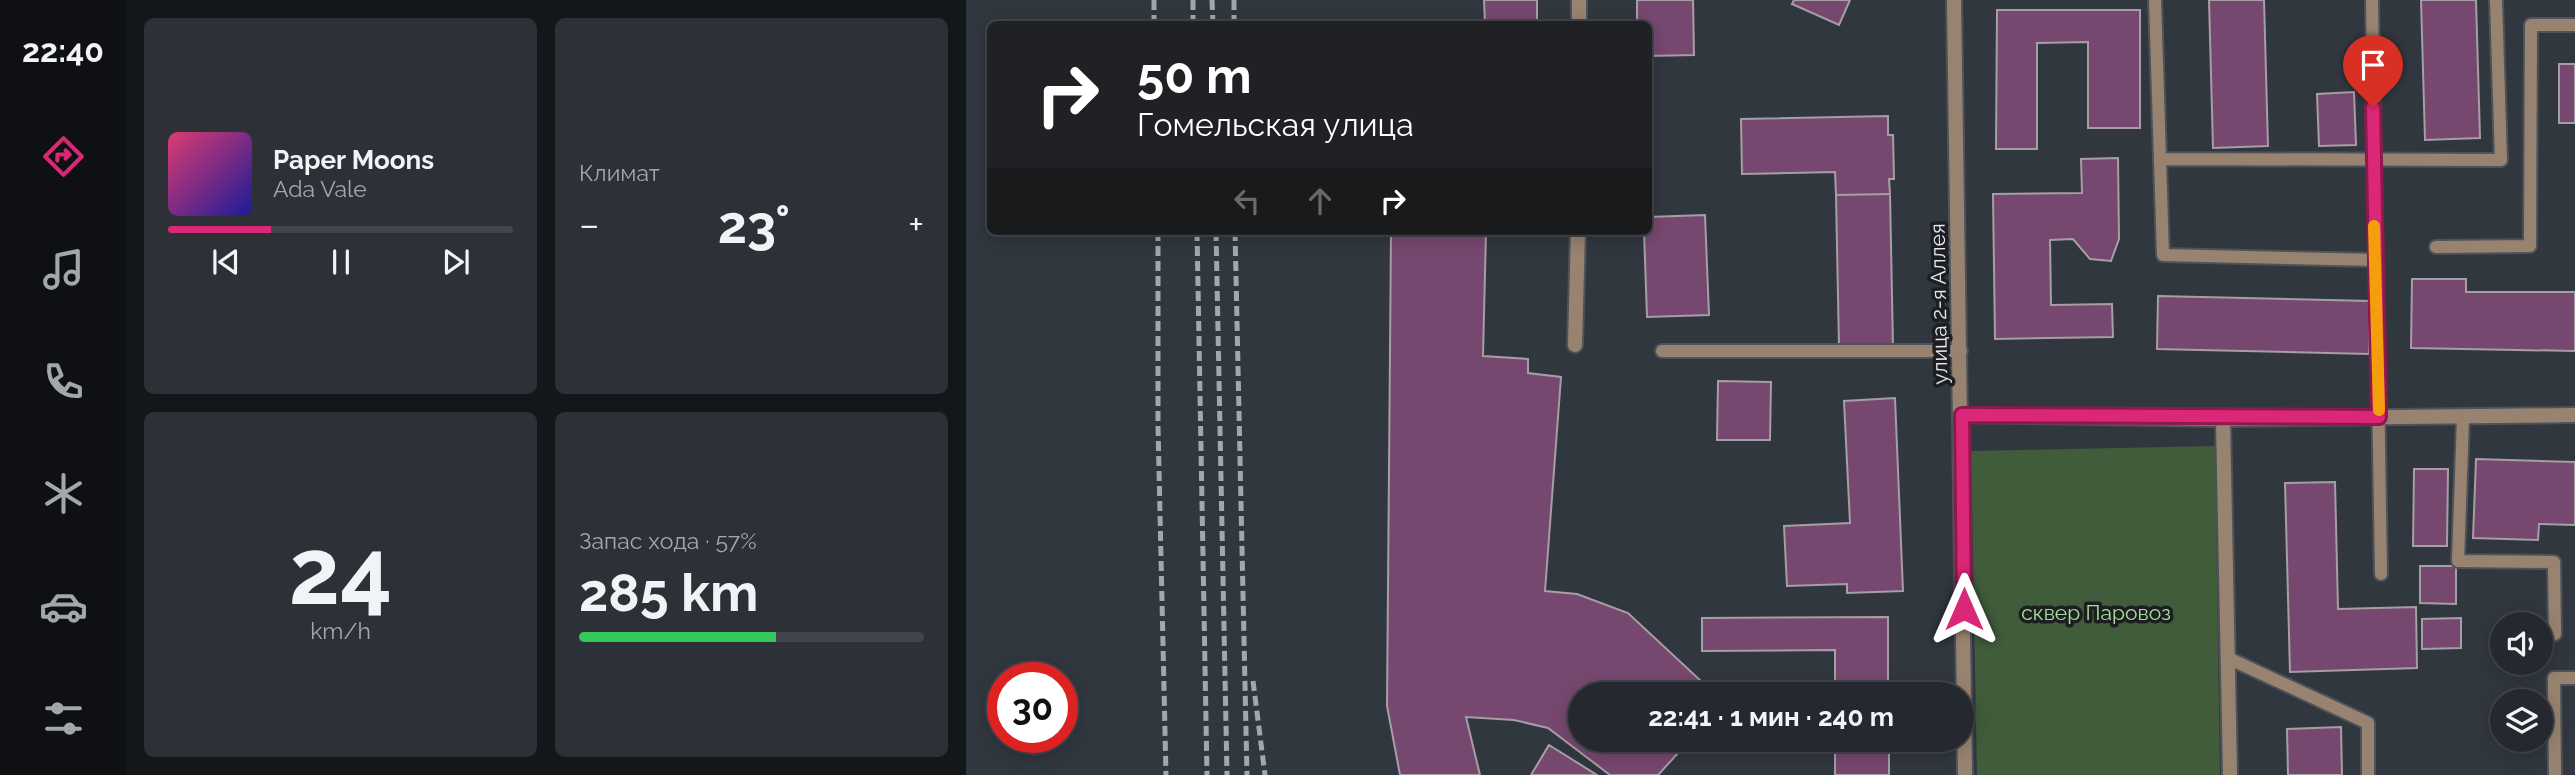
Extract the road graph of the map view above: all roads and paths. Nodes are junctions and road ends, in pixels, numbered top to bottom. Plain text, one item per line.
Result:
1 (1579, 0) edge
2 (1954, 0) edge
3 (2155, 0) edge
4 (2372, 0) edge
5 (2496, 0) edge
6 (1579, 21) edge
7 (2575, 26) edge
8 (2160, 159) junction
9 (2374, 160) junction
10 (1578, 235) edge
11 (2436, 247) dead end
12 (2375, 260) junction
13 (1575, 345) dead end
14 (1661, 351) dead end
15 (1961, 351) junction
16 (1962, 415) junction
17 (2575, 415) edge
18 (2379, 417) junction
19 (2463, 418) junction
20 (2223, 419) junction
21 (2381, 574) dead end
22 (2555, 634) dead end
23 (2228, 659) junction
24 (2575, 678) edge
25 (1965, 775) edge
26 (2230, 775) edge
27 (2368, 775) edge
28 (2555, 775) edge

1 - 6 street
2 - 15 street, улица 2-я Аллея
3 - 8 lane
4 - 9 lane
5 - 9 lane
7 - 11 lane
8 - 9 lane
8 - 12 lane
9 - 12 lane
10 - 13 street
12 - 18 lane
14 - 15 lane
15 - 16 street, улица 2-я Аллея
16 - 20 street
16 - 25 street, улица 2-я Аллея
17 - 19 street
18 - 19 street
18 - 20 street
18 - 21 lane
19 - 22 lane
20 - 23 street
23 - 26 street
23 - 27 lane
24 - 28 lane

